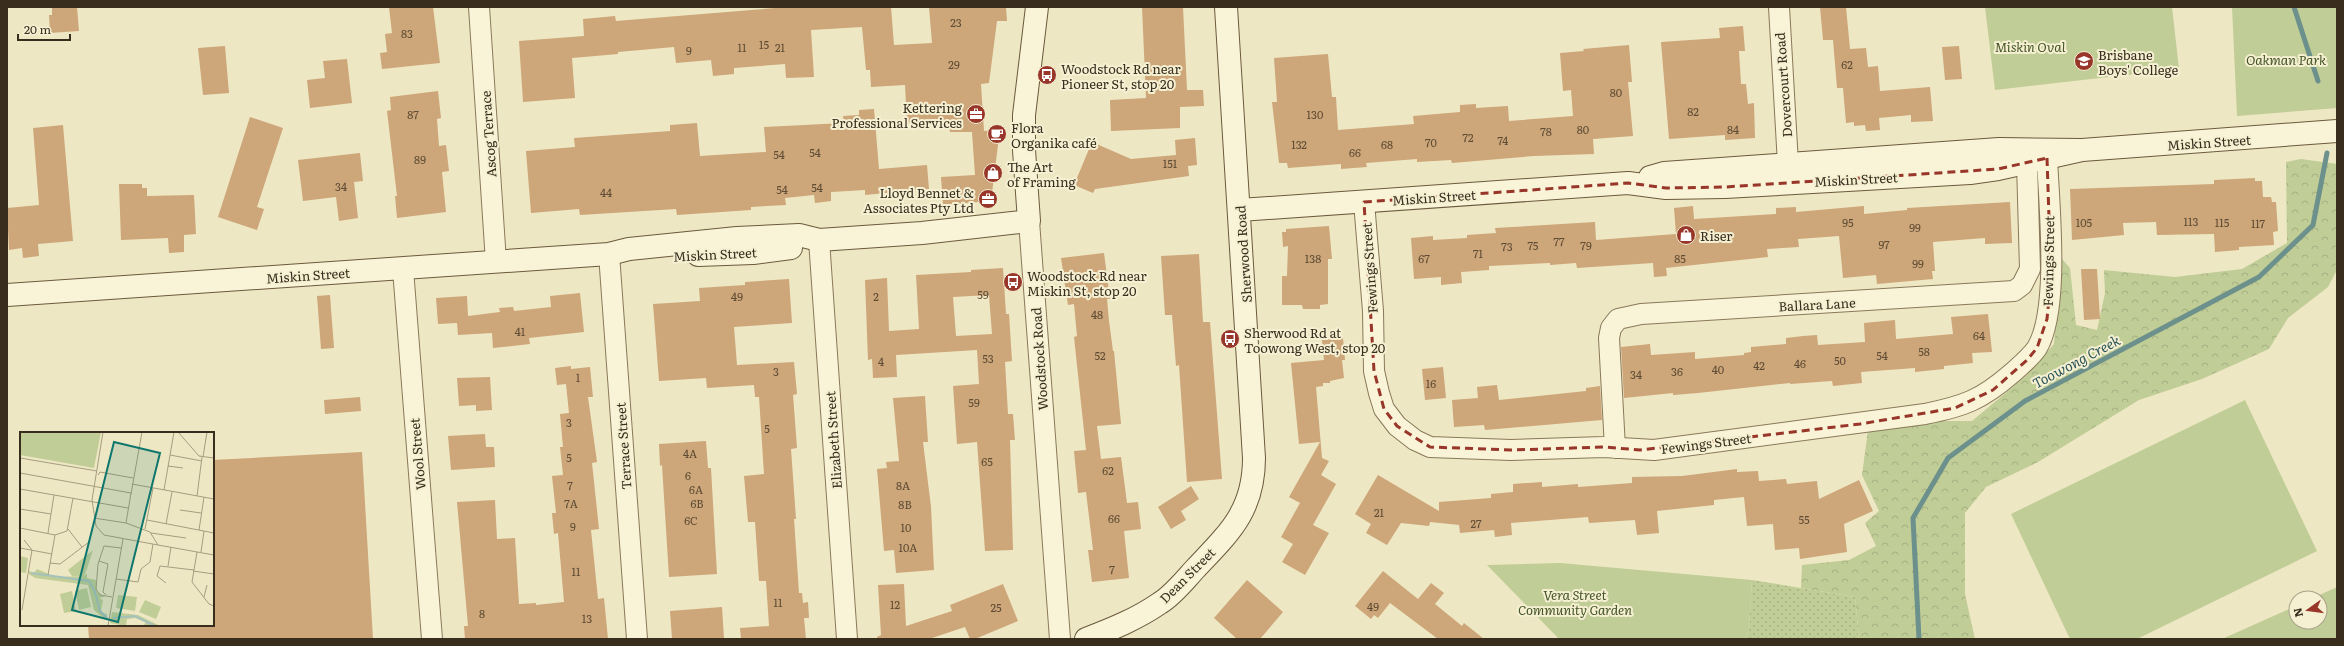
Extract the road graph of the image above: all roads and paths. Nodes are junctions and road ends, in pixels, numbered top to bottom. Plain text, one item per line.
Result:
1 (479, 7) edge
2 (1037, 7) edge
3 (1226, 7) edge
4 (1779, 7) edge
5 (2337, 131) edge
6 (2082, 150) junction
7 (2037, 161) junction
8 (1788, 164) junction
9 (1628, 183) junction
10 (1364, 202) junction
11 (1240, 210) junction
12 (1029, 221) junction
13 (819, 240) junction
14 (609, 254) junction
15 (496, 262) junction
16 (403, 268) junction
17 (7, 295) edge
18 (1615, 448) junction
19 (1248, 501) joint
20 (432, 639) edge
21 (637, 639) edge
22 (847, 639) edge
23 (1060, 639) edge
24 (1086, 639) edge

1 - 15 street, Ascog Terrace
2 - 12 street, Woodstock Road
3 - 11 street, Sherwood Road
4 - 8 street, Dovercourt Road
5 - 6 street, Miskin Street
6 - 7 street, Miskin Street
6 - 8 street, Miskin Street
7 - 9 street, Miskin Street
7 - 18 street, Fewings Street
7 - 18 street, Ballara Lane
8 - 9 street, Miskin Street
9 - 10 street, Miskin Street
10 - 11 street, Miskin Street
10 - 18 street, Fewings Street
11 - 19 street, Sherwood Road
12 - 13 street, Miskin Street
12 - 23 street, Woodstock Road
13 - 14 street, Miskin Street
13 - 22 street, Elizabeth Street
14 - 15 street, Miskin Street
14 - 21 street, Terrace Street
15 - 16 street, Miskin Street
16 - 17 street, Miskin Street
16 - 20 street, Wool Street
19 - 24 street, Dean Street

